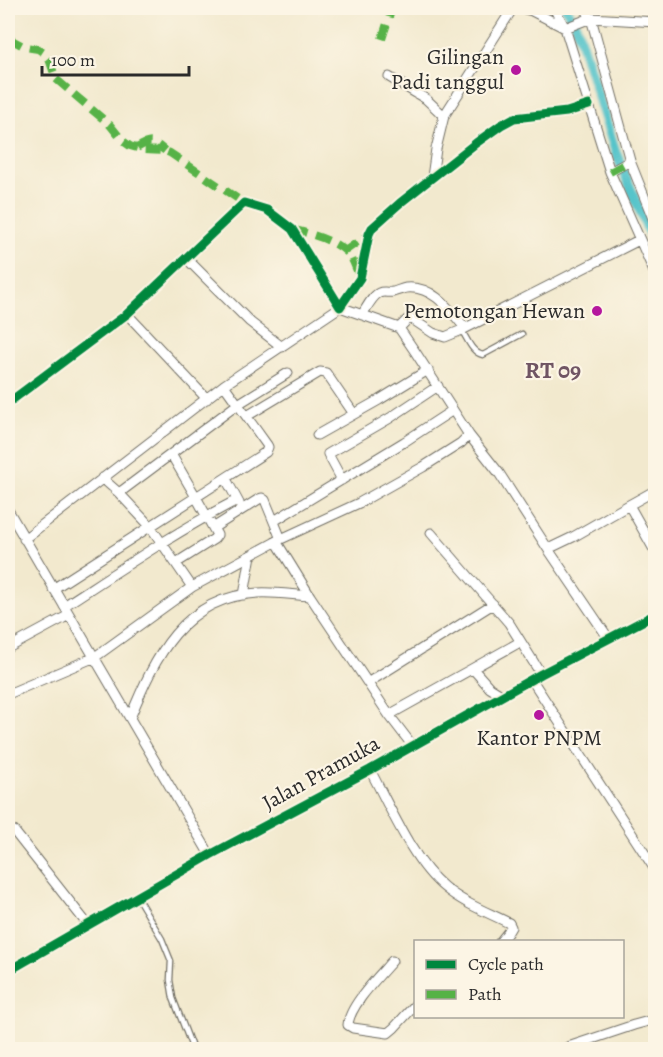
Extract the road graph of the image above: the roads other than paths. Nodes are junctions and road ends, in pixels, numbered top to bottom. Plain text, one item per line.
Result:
1 (513, 8) edge
2 (521, 8) edge
3 (554, 8) edge
4 (585, 8) edge
5 (589, 19) junction
6 (656, 22) edge
7 (567, 27) junction
8 (389, 77) dead end
9 (589, 105) junction
10 (444, 116) junction
11 (630, 161) junction
12 (610, 171) junction
13 (432, 177) junction
14 (656, 226) edge
15 (639, 240) junction
16 (186, 258) junction
17 (656, 276) edge
18 (340, 307) junction
19 (127, 314) junction
20 (362, 315) junction
21 (399, 328) junction
22 (464, 329) junction
23 (522, 334) dead end
24 (282, 348) junction
25 (428, 370) junction
26 (288, 373) dead end
27 (224, 385) junction
28 (438, 386) junction
29 (207, 399) junction
30 (8, 403) edge
31 (238, 404) junction
32 (453, 410) junction
33 (354, 414) junction
34 (247, 416) junction
35 (317, 435) dead end
36 (469, 435) junction
37 (171, 454) junction
38 (102, 478) junction
39 (226, 479) junction
40 (342, 480) junction
41 (656, 490) edge
42 (119, 493) junction
43 (196, 497) junction
44 (237, 500) junction
45 (629, 505) junction
46 (8, 510) edge
47 (243, 510) junction
48 (206, 516) junction
49 (274, 521) junction
50 (150, 526) junction
51 (213, 528) junction
52 (431, 533) dead end
53 (24, 538) junction
54 (279, 540) junction
55 (162, 542) junction
56 (548, 549) junction
57 (111, 551) junction
58 (656, 553) edge
59 (251, 555) junction
60 (176, 563) junction
61 (122, 568) junction
62 (192, 587) junction
63 (54, 589) junction
64 (244, 596) junction
65 (310, 596) junction
66 (493, 604) junction
67 (67, 610) junction
68 (656, 614) edge
69 (609, 639) junction
70 (520, 642) junction
71 (8, 648) edge
72 (95, 657) junction
73 (473, 669) junction
74 (541, 674) junction
75 (532, 680) junction
76 (369, 682) junction
77 (8, 694) edge
78 (503, 696) junction
79 (390, 715) junction
80 (130, 718) junction
81 (412, 745) junction
82 (370, 770) junction
83 (8, 828) edge
84 (210, 855) junction
85 (656, 871) edge
86 (137, 897) junction
87 (88, 925) junction
88 (501, 940) edge
89 (392, 961) dead end
90 (8, 971) edge
91 (414, 1006) edge
92 (656, 1019) edge
93 (193, 1050) edge
94 (565, 1050) edge

1 - 10 street
2 - 7 street
3 - 7 street
4 - 5 street
5 - 6 street
5 - 7 street
5 - 11 street
7 - 9 street
8 - 10 street
9 - 12 street
9 - 13 street
10 - 13 street
11 - 12 street
11 - 14 street
12 - 15 street
13 - 18 street
15 - 17 street
15 - 22 street
16 - 18 street
16 - 19 street
16 - 24 street
18 - 20 street
18 - 24 street
19 - 29 street
19 - 30 street
20 - 21 street
20 - 22 street
21 - 22 street
21 - 25 street
22 - 23 lane
24 - 27 street
25 - 28 street
25 - 33 street
26 - 31 street
27 - 29 street
27 - 31 street
28 - 32 street
28 - 40 street
29 - 38 street
31 - 34 street
31 - 37 street
32 - 36 street
32 - 40 street
33 - 34 street
33 - 35 street
34 - 39 street
36 - 54 street
36 - 56 street
37 - 42 street
37 - 43 street
38 - 42 street
38 - 53 street
39 - 43 street
39 - 44 street
40 - 49 street
41 - 45 street
42 - 50 street
43 - 48 street
43 - 50 street
44 - 47 street
44 - 48 street
45 - 56 street
45 - 58 street
46 - 53 street
47 - 49 street
47 - 51 street
48 - 51 street
48 - 55 street
49 - 54 street
50 - 55 street
50 - 57 street
51 - 60 street
52 - 66 street
53 - 63 street
54 - 59 street
54 - 65 street
55 - 60 street
55 - 61 street
56 - 69 street
57 - 61 street
57 - 63 street
59 - 62 street
59 - 64 street
60 - 62 street
61 - 67 street
62 - 72 street
63 - 67 street
64 - 65 street
64 - 80 street
65 - 76 street
66 - 70 street
66 - 76 street
67 - 71 street
67 - 72 street
68 - 69 street, Jalan Pramuka
69 - 74 street, Jalan Pramuka
70 - 73 street
70 - 74 street
72 - 77 street
72 - 80 street
73 - 78 street
73 - 79 street
74 - 75 street, Jalan Pramuka
75 - 78 street, Jalan Pramuka
75 - 85 street
76 - 79 street
78 - 81 street, Jalan Pramuka
79 - 81 street
80 - 84 street
81 - 82 street, Jalan Pramuka
82 - 84 street, Jalan Pramuka
82 - 88 street
83 - 87 street
84 - 86 street, Jalan Pramuka
86 - 87 street, Jalan Pramuka
86 - 93 lane
87 - 90 street, Jalan Pramuka
89 - 91 street
92 - 94 street

